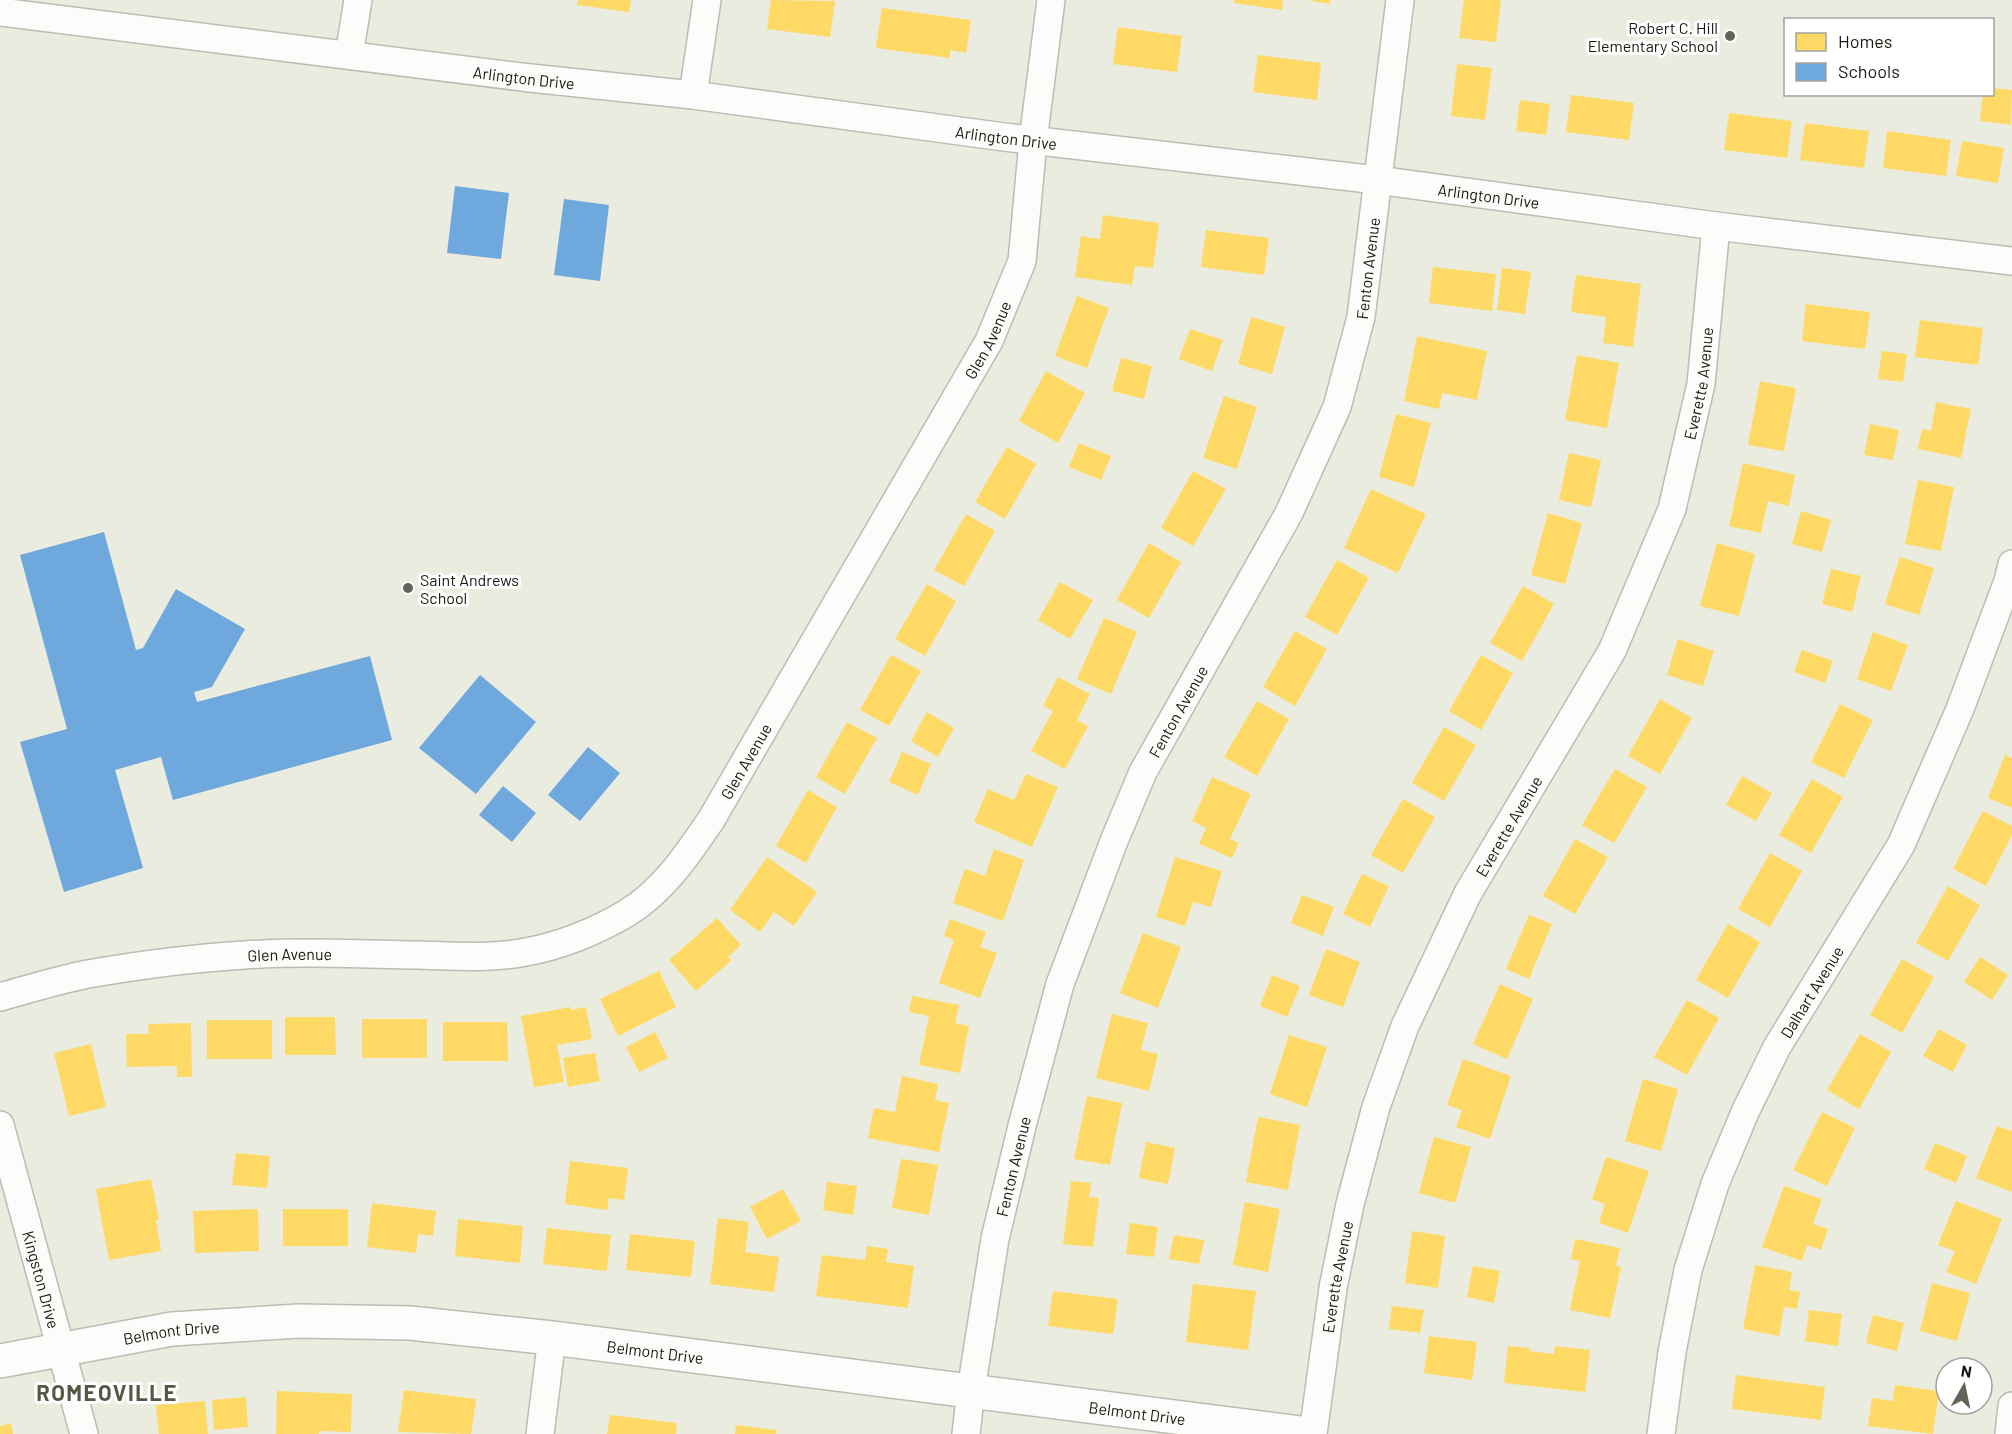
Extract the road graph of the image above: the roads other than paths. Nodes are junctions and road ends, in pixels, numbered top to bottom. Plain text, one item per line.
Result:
1 (358, 0) edge
2 (707, 0) edge
3 (1051, 0) edge
4 (1400, 0) edge
5 (4, 8) edge
6 (350, 55) junction
7 (693, 95) junction
8 (1033, 141) junction
9 (1377, 180) junction
10 (1716, 226) junction
11 (2012, 261) edge
12 (2012, 564) edge
13 (0, 997) edge
14 (0, 1125) edge
15 (552, 1338) junction
16 (61, 1349) junction
17 (0, 1361) edge
18 (970, 1390) junction
19 (2012, 1406) edge
20 (84, 1434) edge
21 (540, 1434) edge
22 (966, 1434) edge
23 (1311, 1434) edge
24 (1661, 1434) edge
25 (2009, 1434) edge

1 - 6 street
2 - 7 street
3 - 8 street, Glen Avenue
4 - 9 street, Fenton Avenue
5 - 6 street, Arlington Drive
6 - 7 street, Arlington Drive
7 - 8 street, Arlington Drive
8 - 9 street, Arlington Drive
8 - 13 street, Glen Avenue
9 - 10 street, Arlington Drive
9 - 18 street, Fenton Avenue
10 - 11 street, Arlington Drive
10 - 23 street, Everette Avenue
12 - 24 street, Dalhart Avenue
14 - 16 street, Kingston Drive
15 - 16 street, Belmont Drive
15 - 18 street, Belmont Drive
15 - 21 street
16 - 17 street, Belmont Drive
16 - 20 street, Kingston Drive
18 - 22 street, Fenton Avenue
18 - 23 street, Belmont Drive
19 - 25 street

